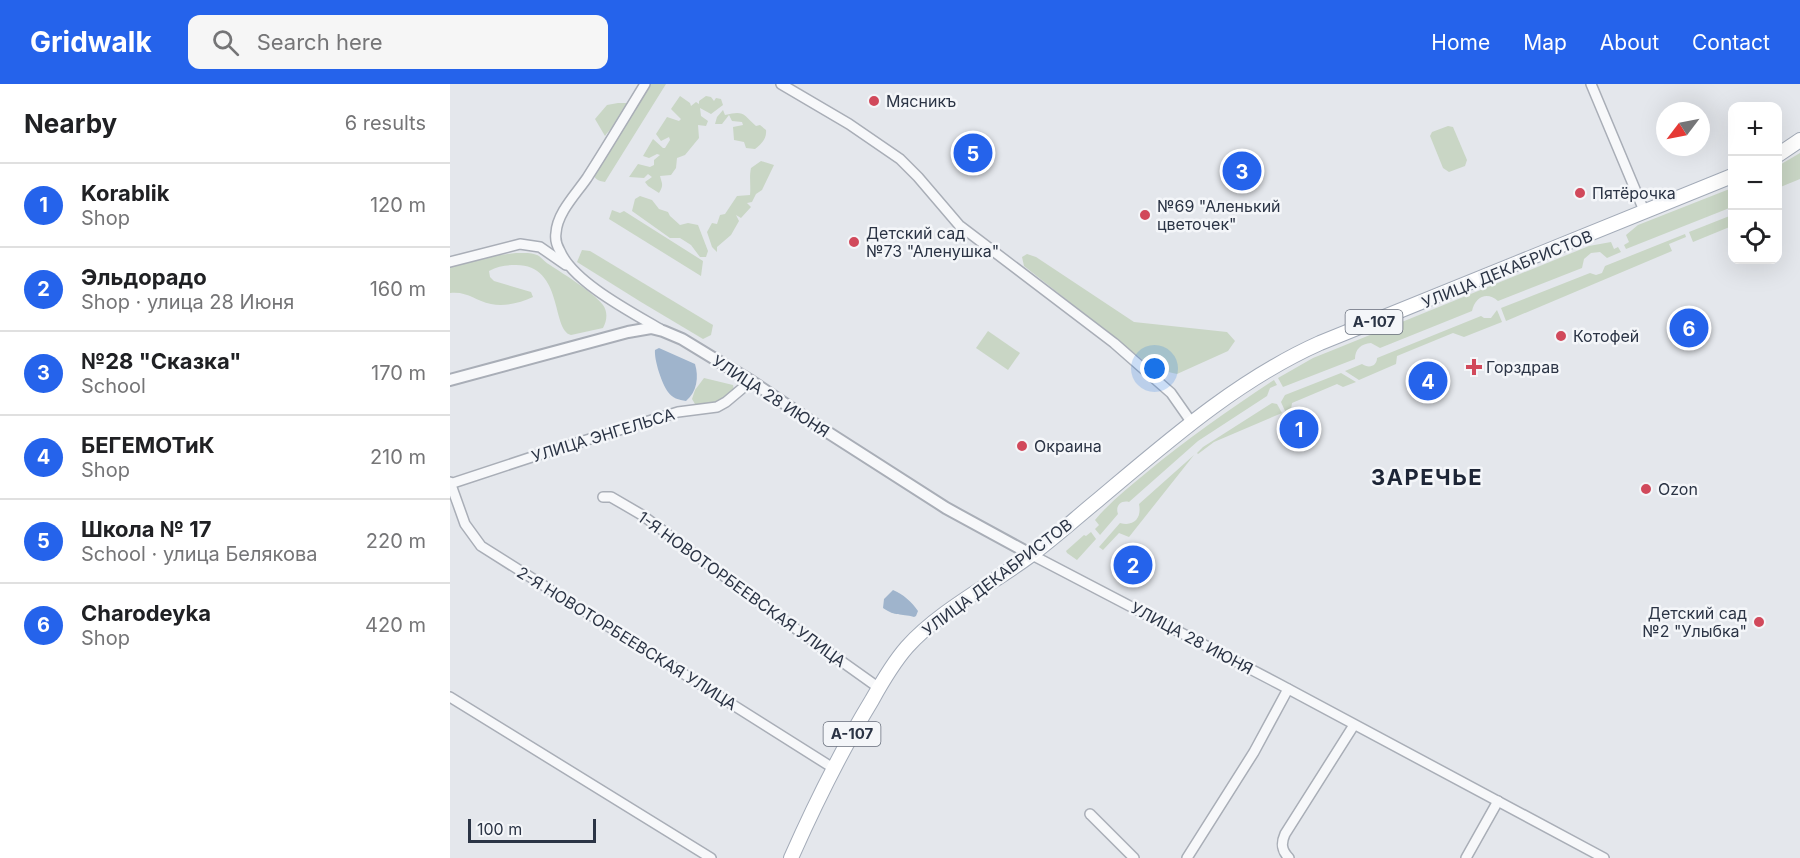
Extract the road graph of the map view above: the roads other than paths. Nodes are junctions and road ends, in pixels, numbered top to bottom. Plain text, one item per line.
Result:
1 (645, 84) edge
2 (781, 84) edge
3 (1591, 84) edge
4 (1800, 140) edge
5 (1782, 152) edge
6 (1728, 178) edge
7 (1645, 213) junction
8 (450, 262) edge
9 (573, 270) junction
10 (663, 331) junction
11 (450, 380) edge
12 (751, 381) junction
13 (1192, 423) junction
14 (450, 483) edge
15 (603, 497) dead end
16 (1032, 555) junction
17 (879, 688) junction
18 (1288, 689) junction
19 (450, 698) edge
20 (1354, 725) junction
21 (833, 768) junction
22 (1498, 801) junction
23 (1089, 814) dead end
24 (711, 858) edge
25 (791, 858) edge
26 (1134, 858) edge
27 (1187, 858) edge
28 (1289, 858) edge
29 (1466, 858) edge
30 (1604, 858) edge

1 - 9 street
2 - 13 street
3 - 7 street
4 - 5 main road
6 - 7 main road, УЛИЦА ДЕКАБРИСТОВ / А-107
7 - 13 main road, УЛИЦА ДЕКАБРИСТОВ / А-107
8 - 9 street
9 - 10 street
10 - 11 street
10 - 12 street, УЛИЦА 28 ИЮНЯ
12 - 14 street, УЛИЦА ЭНГЕЛЬСА
12 - 16 street, УЛИЦА 28 ИЮНЯ
13 - 16 main road, УЛИЦА ДЕКАБРИСТОВ / А-107
14 - 21 street, 2-Я НОВОТОРБЕЕВСКАЯ УЛИЦА
15 - 17 street, 1-Я НОВОТОРБЕЕВСКАЯ УЛИЦА
16 - 17 main road, УЛИЦА ДЕКАБРИСТОВ / А-107
16 - 18 street, УЛИЦА 28 ИЮНЯ
17 - 21 main road, УЛИЦА ДЕКАБРИСТОВ / А-107
18 - 20 street, УЛИЦА 28 ИЮНЯ
18 - 27 street
19 - 24 street
20 - 22 street, УЛИЦА 28 ИЮНЯ
20 - 28 street
21 - 25 main road, УЛИЦА ДЕКАБРИСТОВ / А-107
22 - 29 street
22 - 30 street, УЛИЦА 28 ИЮНЯ
23 - 26 street

